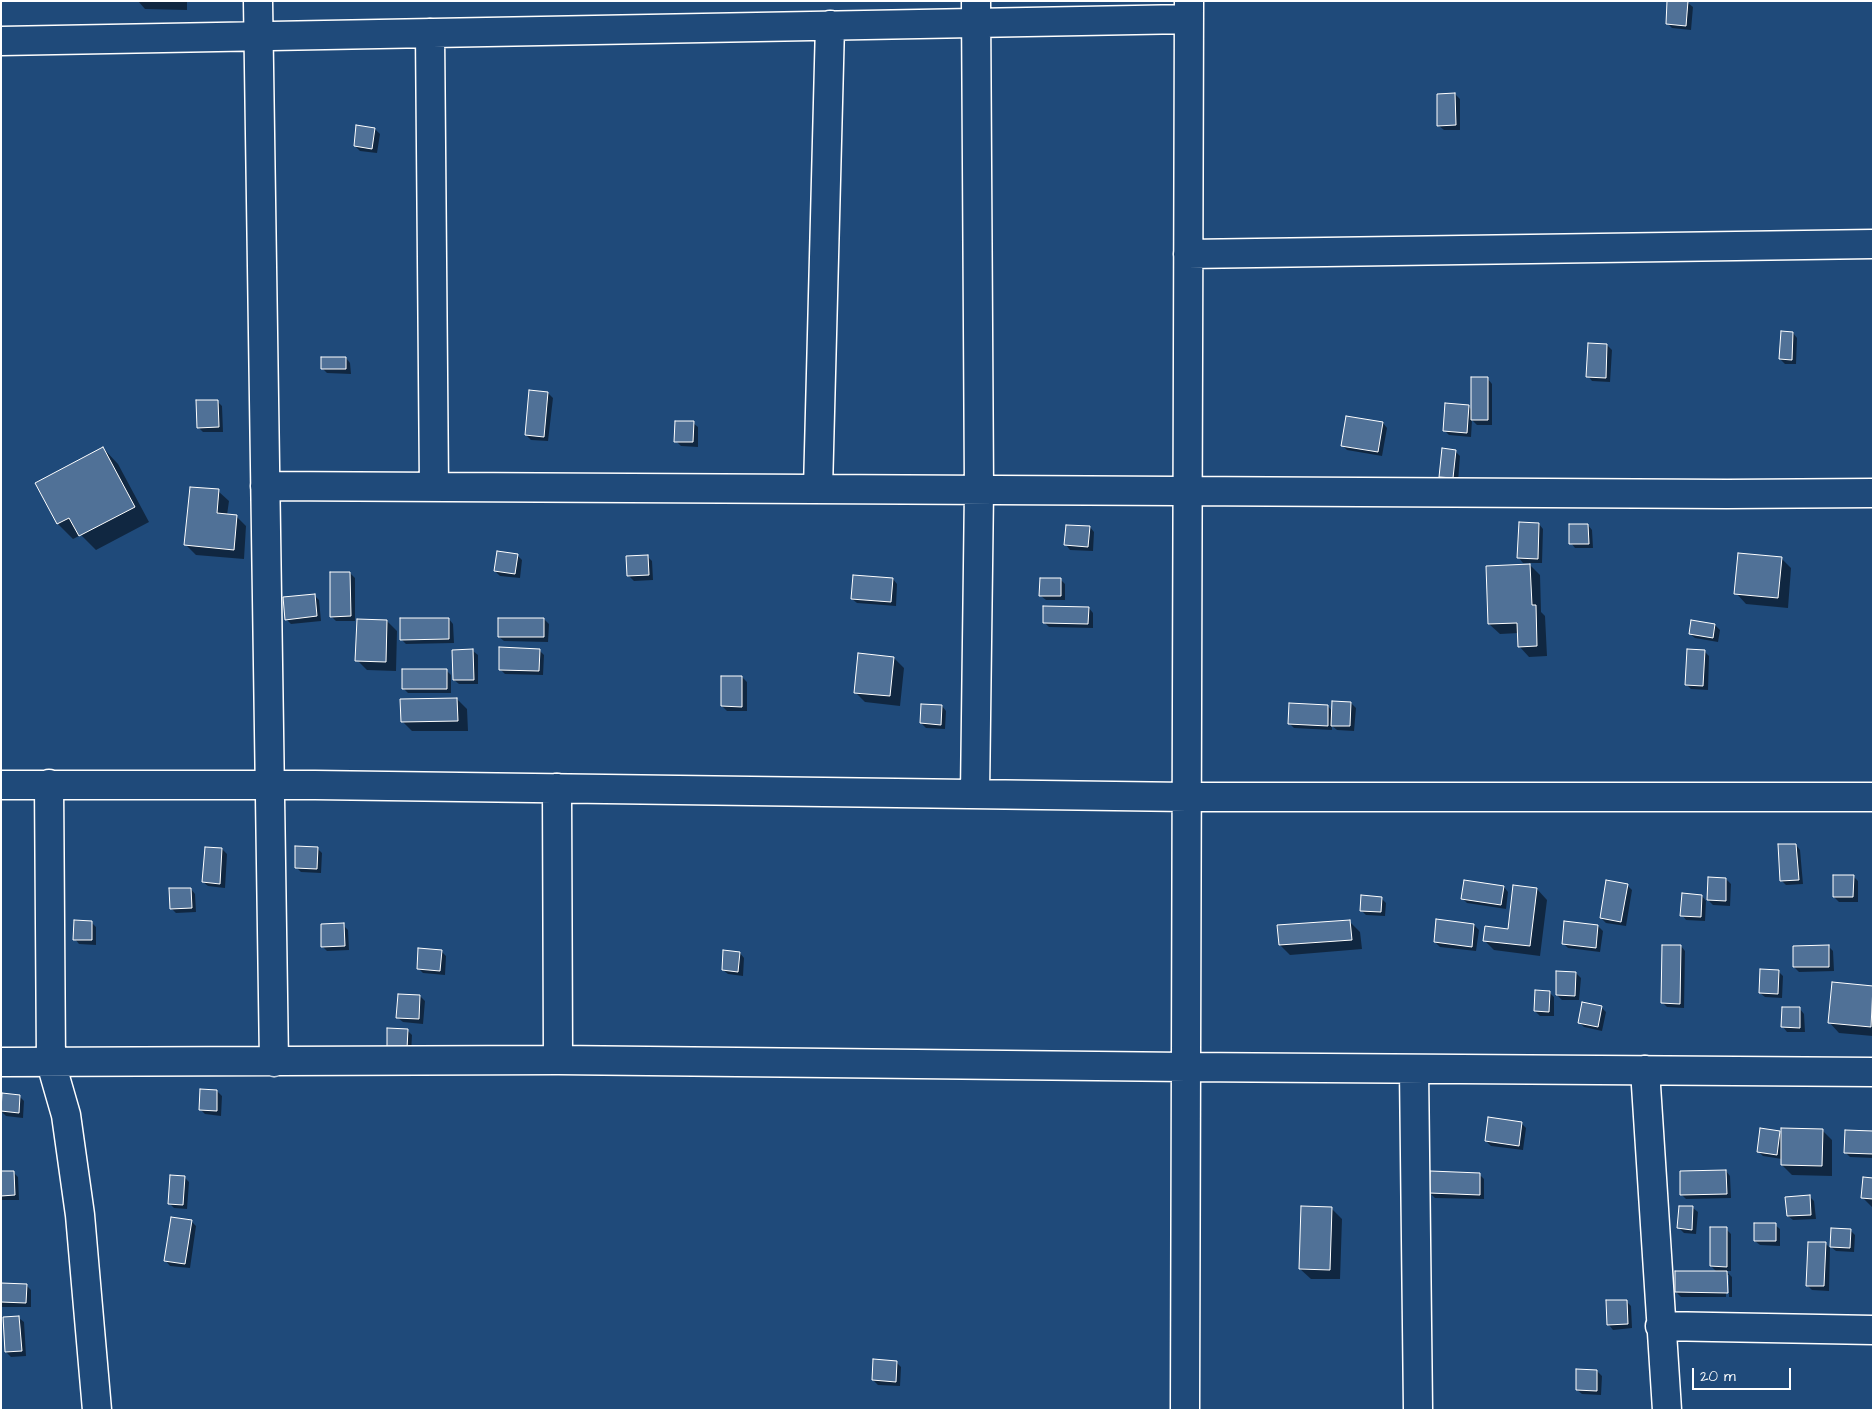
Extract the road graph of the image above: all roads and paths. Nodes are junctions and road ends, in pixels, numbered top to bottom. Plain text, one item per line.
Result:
1 (258, 1) edge
2 (1189, 10) edge
3 (976, 12) edge
4 (830, 25) junction
5 (430, 33) junction
6 (258, 36) junction
7 (1, 41) edge
8 (1873, 244) edge
9 (1188, 254) junction
10 (264, 486) junction
11 (434, 487) junction
12 (818, 489) junction
13 (979, 490) junction
14 (1188, 491) junction
15 (1873, 493) edge
16 (49, 784) junction
17 (1, 785) edge
18 (269, 785) junction
19 (557, 788) junction
20 (975, 794) junction
21 (1187, 797) junction
22 (1873, 797) edge
23 (558, 1060) junction
24 (1, 1062) edge
25 (274, 1062) junction
26 (51, 1063) junction
27 (1186, 1067) junction
28 (1414, 1069) junction
29 (1645, 1070) junction
30 (1873, 1072) edge
31 (1660, 1326) junction
32 (1873, 1330) edge
33 (97, 1410) edge
34 (1185, 1410) edge
35 (1418, 1410) edge
36 (1666, 1410) edge

1 - 6 street
2 - 3 street
2 - 9 street
3 - 4 street
3 - 13 street
4 - 5 street
4 - 12 street
5 - 6 street
5 - 11 street
6 - 7 street
6 - 10 street
8 - 9 street
9 - 14 street
10 - 11 street
10 - 18 street
11 - 12 street
12 - 13 street
13 - 14 street
13 - 20 street
14 - 15 street
14 - 21 street
16 - 17 street
16 - 18 street
16 - 26 street
18 - 19 street
18 - 25 street
19 - 20 street
19 - 23 street
20 - 21 street
21 - 22 street
21 - 27 street
23 - 25 street
23 - 27 street
24 - 26 street
25 - 26 street
26 - 33 street
27 - 28 street
27 - 34 street
28 - 29 street
28 - 35 street
29 - 30 street
29 - 31 street
31 - 32 street
31 - 36 street

